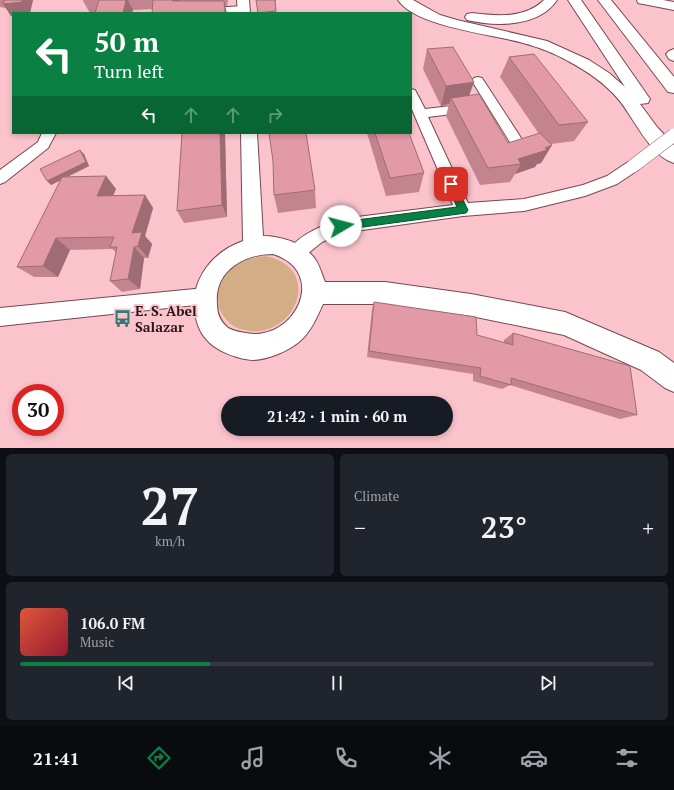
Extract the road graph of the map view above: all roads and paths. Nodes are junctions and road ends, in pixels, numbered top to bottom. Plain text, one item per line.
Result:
1 (404, 0) edge
2 (421, 0) edge
3 (551, 0) edge
4 (574, 0) edge
5 (604, 0) edge
6 (643, 0) edge
7 (674, 6) edge
8 (243, 7) edge
9 (198, 12) edge
10 (478, 81) dead end
11 (674, 88) edge
12 (412, 95) edge
13 (493, 105) junction
14 (420, 114) junction
15 (48, 134) edge
16 (249, 134) edge
17 (674, 135) edge
18 (518, 144) edge
19 (674, 146) edge
20 (674, 156) edge
21 (0, 178) edge
22 (463, 210) junction
23 (253, 246) junction
24 (295, 254) junction
25 (314, 293) junction
26 (205, 296) junction
27 (0, 317) edge
28 (674, 379) edge

1 - 20 highway
2 - 3 highway
4 - 19 highway
5 - 11 highway
6 - 7 highway
8 - 9 street
10 - 13 street
12 - 14 street
13 - 14 street
13 - 18 street
14 - 22 street
15 - 21 street
16 - 23 street
17 - 22 street, bridge
22 - 24 street
23 - 24 street
23 - 26 street
24 - 25 street
25 - 26 street
25 - 28 street
26 - 27 street

